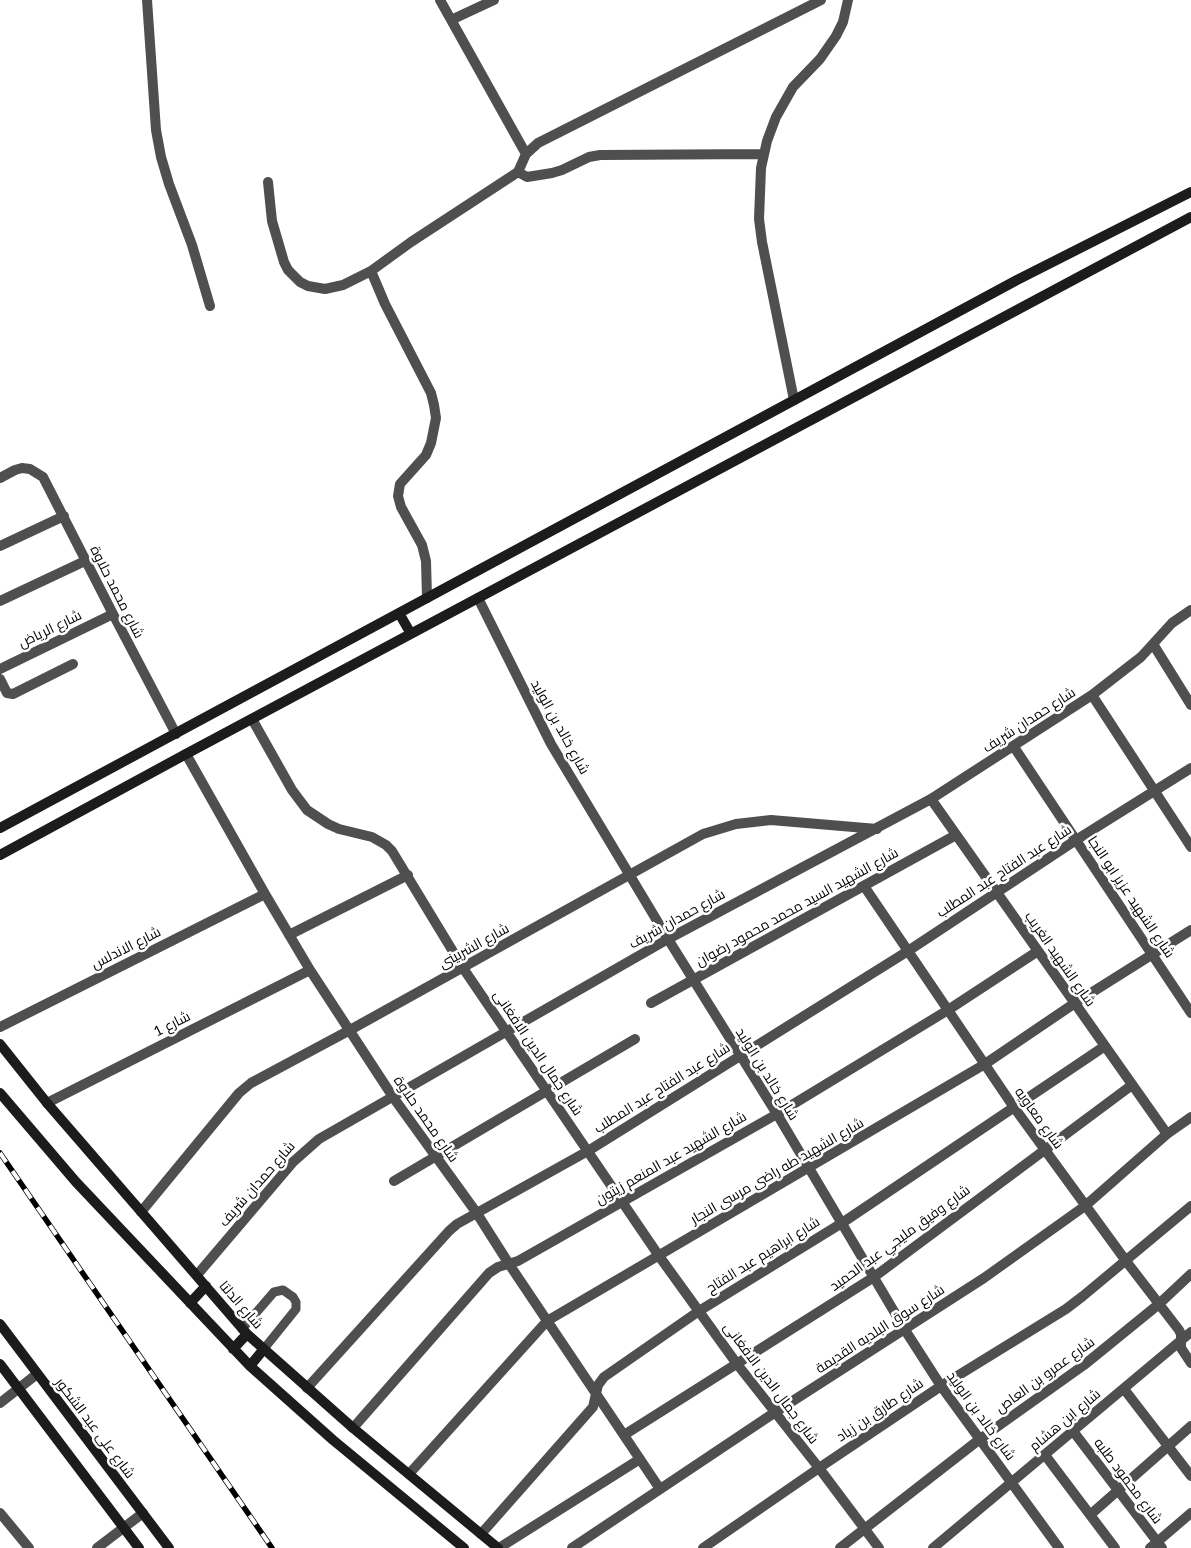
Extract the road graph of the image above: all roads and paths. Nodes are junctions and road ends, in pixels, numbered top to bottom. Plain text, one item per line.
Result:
1 (147, 0) edge
2 (440, 0) edge
3 (494, 0) edge
4 (821, 0) edge
5 (848, 0) edge
6 (451, 20) junction
7 (526, 154) junction
8 (764, 154) junction
9 (518, 172) junction
10 (268, 182) dead end
11 (1191, 192) edge
12 (1191, 217) edge
13 (373, 276) junction
14 (210, 306) dead end
15 (794, 400) junction
16 (0, 478) edge
17 (64, 516) junction
18 (0, 546) edge
19 (85, 561) junction
20 (427, 598) junction
21 (478, 598) junction
22 (0, 602) edge
23 (1191, 610) edge
24 (113, 614) junction
25 (398, 614) junction
26 (411, 634) junction
27 (1153, 644) junction
28 (73, 664) dead end
29 (0, 669) edge
30 (0, 679) edge
31 (3, 695) edge
32 (1092, 695) junction
33 (1191, 705) edge
34 (252, 719) junction
35 (176, 734) junction
36 (1014, 747) junction
37 (186, 754) junction
38 (1191, 768) edge
39 (1154, 791) junction
40 (931, 799) junction
41 (0, 828) edge
42 (876, 829) junction
43 (956, 835) junction
44 (1076, 840) junction
45 (1191, 847) edge
46 (0, 855) edge
47 (630, 873) junction
48 (408, 875) junction
49 (864, 886) junction
50 (996, 892) junction
51 (265, 894) junction
52 (1191, 930) edge
53 (289, 935) junction
54 (668, 939) junction
55 (908, 951) junction
56 (1038, 951) junction
57 (1152, 954) junction
58 (463, 968) junction
59 (310, 970) junction
60 (693, 979) junction
61 (651, 1003) dead end
62 (1075, 1003) junction
63 (948, 1010) junction
64 (1191, 1013) edge
65 (0, 1027) edge
66 (350, 1030) junction
67 (506, 1031) junction
68 (635, 1039) dead end
69 (0, 1044) edge
70 (1105, 1046) junction
71 (740, 1056) junction
72 (985, 1064) junction
73 (1132, 1085) junction
74 (547, 1091) junction
75 (0, 1093) edge
76 (393, 1097) junction
77 (47, 1103) junction
78 (1013, 1106) junction
79 (776, 1114) junction
80 (1191, 1117) edge
81 (1167, 1134) junction
82 (1045, 1150) junction
83 (588, 1151) junction
84 (435, 1157) junction
85 (809, 1168) junction
86 (394, 1181) dead end
87 (623, 1202) junction
88 (1085, 1206) junction
89 (1191, 1206) edge
90 (141, 1212) junction
91 (476, 1212) junction
92 (842, 1223) junction
93 (659, 1256) junction
94 (1126, 1261) junction
95 (509, 1264) junction
96 (1191, 1274) edge
97 (197, 1275) junction
98 (874, 1277) junction
99 (206, 1286) junction
100 (190, 1302) junction
101 (1159, 1304) junction
102 (699, 1311) junction
103 (547, 1321) junction
104 (0, 1324) edge
105 (905, 1330) junction
106 (244, 1332) junction
107 (1191, 1332) edge
108 (1180, 1343) junction
109 (233, 1349) junction
110 (263, 1350) junction
111 (1191, 1363) edge
112 (0, 1364) edge
113 (737, 1364) junction
114 (250, 1366) junction
115 (38, 1374) junction
116 (941, 1386) junction
117 (307, 1388) junction
118 (18, 1389) junction
119 (1124, 1390) junction
120 (597, 1394) junction
121 (0, 1402) edge
122 (774, 1413) junction
123 (1191, 1426) edge
124 (353, 1428) junction
125 (1073, 1431) junction
126 (624, 1435) junction
127 (980, 1439) junction
128 (1168, 1446) junction
129 (1045, 1455) junction
130 (640, 1459) junction
131 (819, 1468) junction
132 (409, 1474) junction
133 (1191, 1476) edge
134 (1012, 1483) junction
135 (660, 1489) junction
136 (1118, 1490) junction
137 (0, 1513) edge
138 (143, 1513) junction
139 (1191, 1513) edge
140 (1090, 1515) junction
141 (124, 1528) junction
142 (864, 1529) junction
143 (481, 1534) junction
144 (1156, 1546) edge
145 (29, 1548) edge
146 (97, 1548) edge
147 (139, 1548) edge
148 (169, 1548) edge
149 (464, 1548) edge
150 (499, 1548) edge
151 (572, 1548) edge
152 (703, 1548) edge
153 (840, 1548) edge
154 (879, 1548) edge
155 (933, 1548) edge
156 (1059, 1548) edge
157 (1115, 1548) edge

1 - 14 street
2 - 6 street
3 - 6 street
4 - 7 street
5 - 8 street
6 - 7 street
7 - 9 street
8 - 9 street
8 - 15 street
9 - 13 street
10 - 13 street
11 - 15 main road
12 - 21 main road
13 - 20 street
15 - 20 main road
16 - 17 street, شارع محمد حلاوة
17 - 18 street
17 - 19 street, شارع محمد حلاوة
19 - 22 street
19 - 24 street, شارع محمد حلاوة
20 - 25 main road
21 - 26 main road
21 - 47 street, شارع خالد بن الوليد
23 - 27 street, شارع حمدان شريف
24 - 29 street, شارع الرياض
24 - 35 street, شارع محمد حلاوة
25 - 26 main road
25 - 35 main road
26 - 34 main road
27 - 32 street, شارع حمدان شريف
27 - 33 street
28 - 31 street
30 - 31 street
32 - 36 street, شارع حمدان شريف
32 - 39 street
34 - 37 main road
34 - 48 street, شارع جمال الدين الافغانى
35 - 41 main road
36 - 40 street, شارع حمدان شريف
36 - 44 street, شارع الشهيد عزيز ابو النجا
37 - 46 main road
37 - 51 street, شارع محمد حلاوة
38 - 39 street, شارع عبد الفتاح عبد المطلب
39 - 44 street, شارع عبد الفتاح عبد المطلب
39 - 45 street
40 - 42 street, شارع حمدان شريف
40 - 43 street, شارع الشهيد الغريب
42 - 47 street, شارع الشربينى
42 - 54 street, شارع حمدان شريف
43 - 49 street, شارع الشهيد السيد محمد محمود رضوان
43 - 50 street, شارع الشهيد الغريب
44 - 50 street, شارع عبد الفتاح عبد المطلب
44 - 57 street, شارع الشهيد عزيز ابو النجا
47 - 54 street, شارع خالد بن الوليد
47 - 58 street, شارع الشربينى
48 - 53 street
48 - 58 street, شارع جمال الدين الافغانى
49 - 55 street, شارع معاويه
49 - 60 street, شارع الشهيد السيد محمد محمود رضوان
50 - 55 street, شارع عبد الفتاح عبد المطلب
50 - 56 street, شارع الشهيد الغريب
51 - 53 street, شارع محمد حلاوة
51 - 65 street, شارع الاندلس
52 - 57 street, شارع الشهيد طه راضى مرسى النجار
53 - 59 street, شارع محمد حلاوة
54 - 60 street, شارع خالد بن الوليد
54 - 67 street, شارع حمدان شريف
55 - 63 street, شارع معاويه
55 - 71 street, شارع عبد الفتاح عبد المطلب
56 - 62 street, شارع الشهيد الغريب
56 - 63 street, شارع الشهيد عبد المنعم زيتون
57 - 62 street, شارع الشهيد طه راضى مرسى النجار
57 - 64 street, شارع الشهيد عزيز ابو النجا
58 - 66 street, شارع الشربينى
58 - 67 street, شارع جمال الدين الافغانى
59 - 66 street, شارع محمد حلاوة
59 - 77 street, شارع 1
60 - 61 street, شارع الشهيد السيد محمد محمود رضوان
60 - 71 street, شارع خالد بن الوليد
62 - 70 street, شارع الشهيد الغريب
62 - 72 street, شارع الشهيد طه راضى مرسى النجار
63 - 72 street, شارع معاويه
63 - 79 street, شارع الشهيد عبد المنعم زيتون
66 - 76 street, شارع محمد حلاوة
66 - 90 street, شارع الشربينى
67 - 74 street, شارع جمال الدين الافغانى
67 - 76 street, شارع حمدان شريف
68 - 74 street
69 - 77 main road, شارع الدلتا
70 - 73 street, شارع الشهيد الغريب
70 - 78 street, شارع ابراهيم عبد الفتاح
71 - 79 street, شارع خالد بن الوليد
71 - 83 street, شارع عبد الفتاح عبد المطلب
72 - 78 street, شارع معاويه
72 - 85 street, شارع الشهيد طه راضى مرسى النجار
73 - 81 street, شارع الشهيد الغريب
73 - 82 street, شارع وفيق مليجي عبد الحميد
74 - 83 street, شارع جمال الدين الافغانى
74 - 84 street
75 - 100 main road
76 - 84 street, شارع محمد حلاوة
76 - 97 street, شارع حمدان شريف
77 - 90 main road, شارع الدلتا
78 - 82 street, شارع معاويه
78 - 92 street, شارع ابراهيم عبد الفتاح
79 - 85 street, شارع خالد بن الوليد
79 - 87 street, شارع الشهيد عبد المنعم زيتون
80 - 81 street, شارع سوق البلديه القديمة
81 - 88 street, شارع سوق البلديه القديمة
82 - 88 street, شارع معاويه
82 - 98 street, شارع وفيق مليجي عبد الحميد
83 - 87 street, شارع جمال الدين الافغانى
83 - 91 street, شارع عبد الفتاح عبد المطلب
84 - 86 street
84 - 91 street, شارع محمد حلاوة
85 - 92 street, شارع خالد بن الوليد
85 - 93 street, شارع الشهيد طه راضى مرسى النجار
87 - 93 street, شارع جمال الدين الافغانى
87 - 95 street, شارع الشهيد عبد المنعم زيتون
88 - 94 street, شارع معاويه
88 - 105 street, شارع سوق البلديه القديمة
89 - 94 street, شارع طارق بن زياد
90 - 97 main road, شارع الدلتا
91 - 95 street, شارع محمد حلاوة
91 - 117 street, شارع عبد الفتاح عبد المطلب
92 - 98 street, شارع خالد بن الوليد
92 - 102 street, شارع ابراهيم عبد الفتاح
93 - 102 street, شارع جمال الدين الافغانى
93 - 103 street, شارع الشهيد طه راضى مرسى النجار
94 - 101 street, شارع معاويه
94 - 116 street, شارع طارق بن زياد
95 - 103 street, شارع محمد حلاوة
95 - 124 street, شارع الشهيد عبد المنعم زيتون
96 - 101 street, شارع عمرو بن العاص
97 - 99 main road, شارع الدلتا
98 - 105 street, شارع خالد بن الوليد
98 - 113 street, شارع وفيق مليجي عبد الحميد
99 - 100 main road
99 - 106 main road, شارع الدلتا
100 - 109 main road
101 - 108 street, شارع معاويه
101 - 127 street, شارع عمرو بن العاص
102 - 113 street, شارع جمال الدين الافغانى
102 - 120 street, شارع ابراهيم عبد الفتاح
103 - 120 street, شارع محمد حلاوة
103 - 132 street, شارع الشهيد طه راضى مرسى النجار
104 - 115 main road, شارع على عبد الشكور
105 - 116 street, شارع خالد بن الوليد
105 - 122 street, شارع سوق البلديه القديمة
106 - 109 main road
106 - 110 main road, شارع الدلتا
106 - 110 lane
107 - 108 street, شارع ابن هشام
108 - 111 street, شارع معاويه
108 - 119 street, شارع ابن هشام
109 - 114 main road
110 - 114 main road
110 - 117 main road, شارع الدلتا
112 - 118 main road
113 - 122 street, شارع جمال الدين الافغانى
113 - 126 street, شارع وفيق مليجي عبد الحميد
114 - 149 main road
115 - 118 street
115 - 138 main road, شارع على عبد الشكور
116 - 127 street, شارع خالد بن الوليد
116 - 131 street, شارع طارق بن زياد
117 - 124 main road, شارع الدلتا
118 - 121 street
118 - 141 main road
119 - 125 street, شارع ابن هشام
119 - 128 street
120 - 126 street, شارع محمد حلاوة
120 - 143 street, شارع ابراهيم عبد الفتاح
122 - 131 street, شارع جمال الدين الافغانى
122 - 135 street, شارع سوق البلديه القديمة
123 - 128 street
124 - 132 main road, شارع الدلتا
125 - 129 street, شارع ابن هشام
125 - 136 street, شارع محمود طلبه
126 - 130 street, شارع محمد حلاوة
127 - 134 street, شارع خالد بن الوليد
127 - 142 street, شارع عمرو بن العاص
128 - 133 street
128 - 136 street
129 - 134 street, شارع ابن هشام
129 - 140 street
130 - 135 street, شارع محمد حلاوة
130 - 150 street
131 - 142 street, شارع جمال الدين الافغانى
131 - 152 street, شارع طارق بن زياد
132 - 143 main road, شارع الدلتا
134 - 155 street, شارع ابن هشام
134 - 156 street, شارع خالد بن الوليد
135 - 151 street, شارع سوق البلديه القديمة
136 - 140 street
136 - 144 street, شارع محمود طلبه
137 - 145 street
138 - 141 street
138 - 148 main road, شارع على عبد الشكور
139 - 144 street
140 - 157 street
141 - 146 street
141 - 147 main road
142 - 153 street, شارع عمرو بن العاص
142 - 154 street, شارع جمال الدين الافغانى
143 - 150 main road, شارع الدلتا

